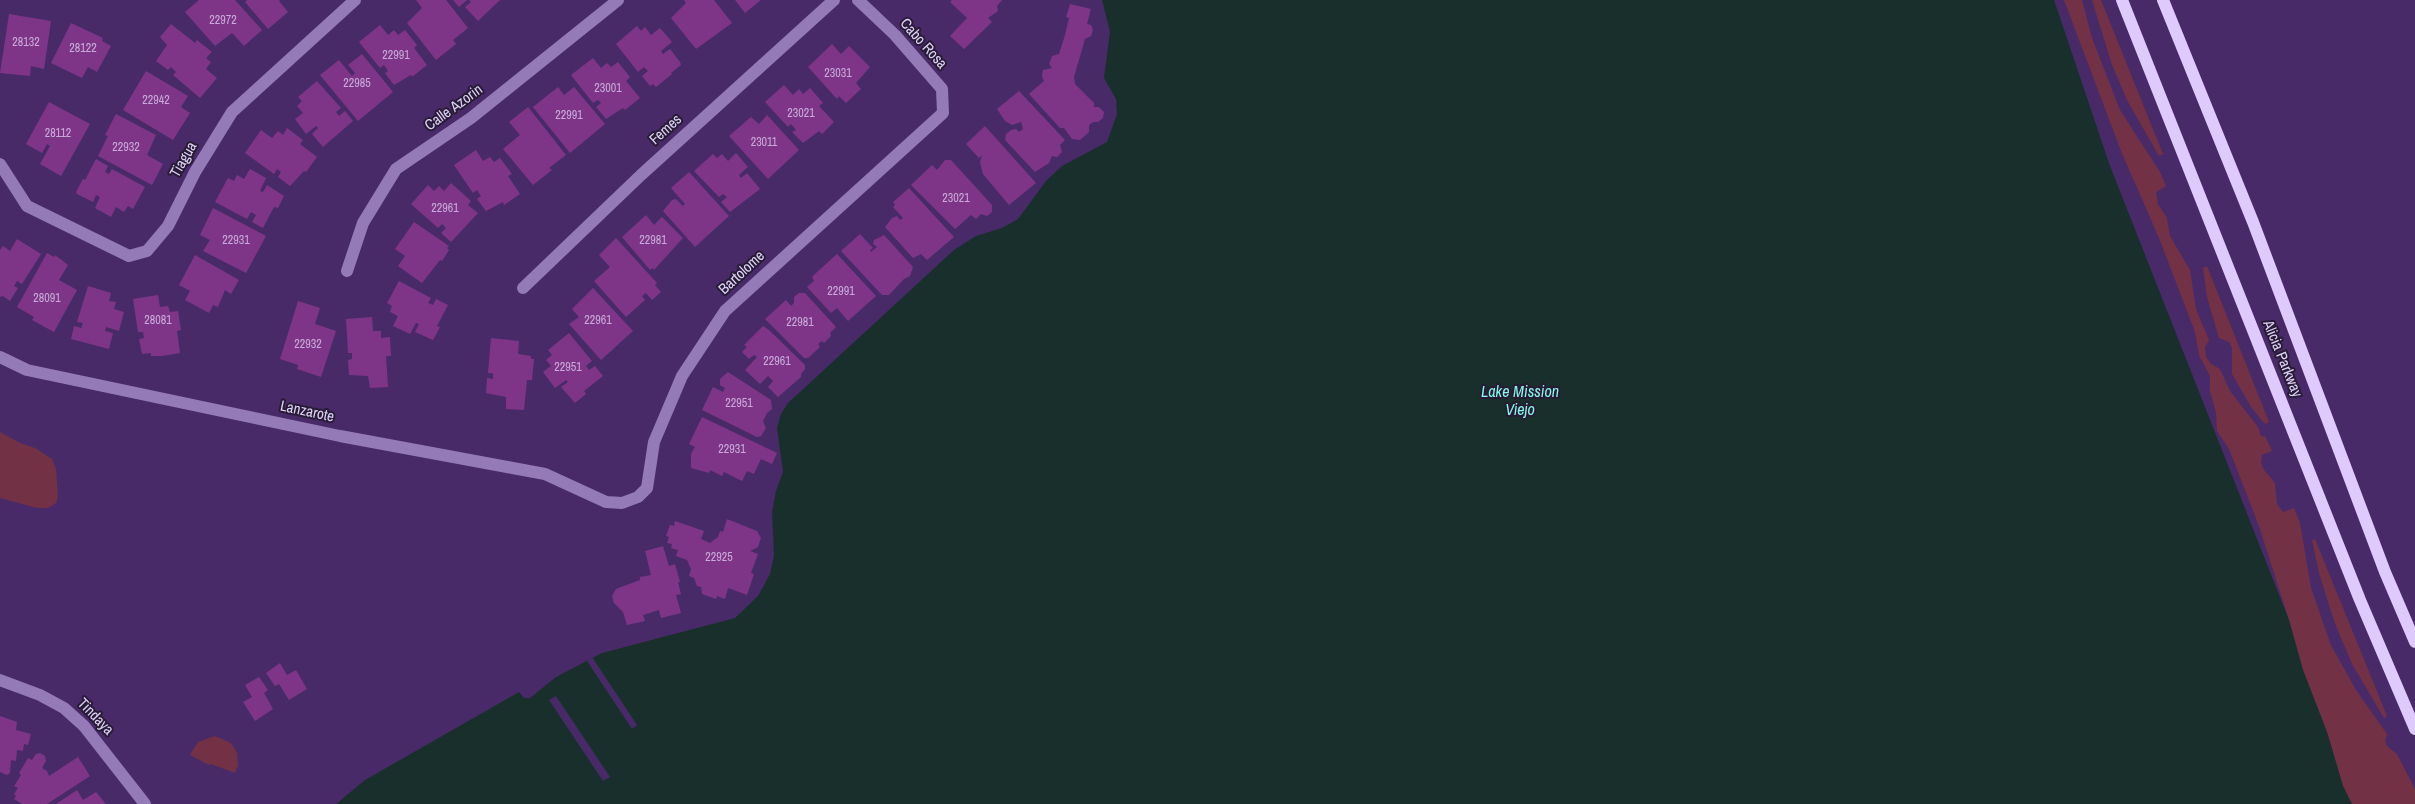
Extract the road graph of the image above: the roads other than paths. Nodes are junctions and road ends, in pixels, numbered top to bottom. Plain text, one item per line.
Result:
1 (618, 0) edge
2 (834, 0) edge
3 (858, 0) edge
4 (2122, 0) edge
5 (2164, 0) edge
6 (346, 3) edge
7 (942, 89) joint
8 (0, 164) edge
9 (347, 271) dead end
10 (523, 288) dead end
11 (0, 357) edge
12 (606, 502) joint
13 (2415, 642) edge
14 (0, 680) edge
15 (2415, 729) edge
16 (145, 804) edge

1 - 9 street, Calle Azorin
2 - 10 street, Femes
3 - 7 street, Cabo Rosa
4 - 15 main road, Alicia Parkway
5 - 13 main road, Alicia Parkway
6 - 8 street, Tiagua
7 - 12 street, Bartolome
11 - 12 street, Lanzarote
14 - 16 street, Tindaya

